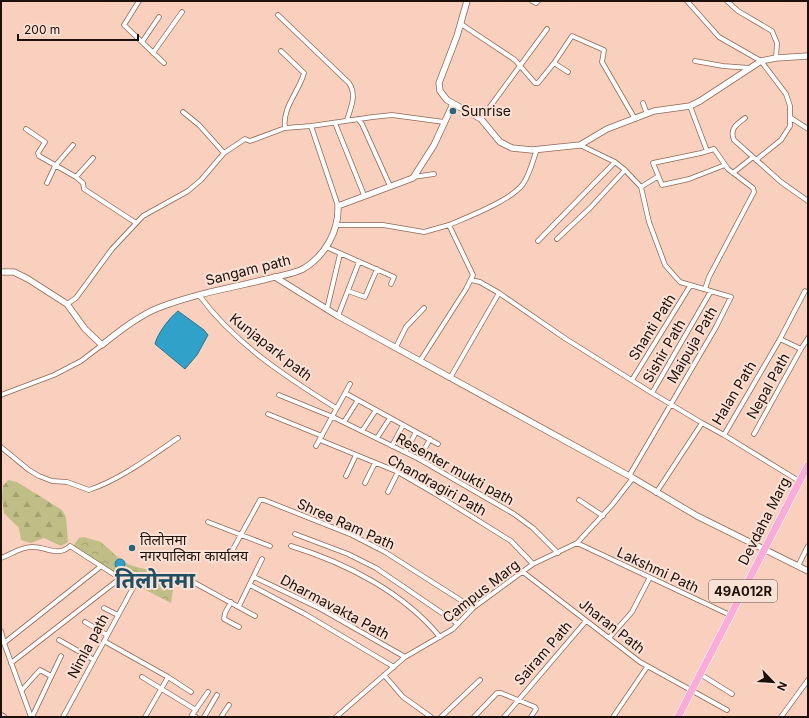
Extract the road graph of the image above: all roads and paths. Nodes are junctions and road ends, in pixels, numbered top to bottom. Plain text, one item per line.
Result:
1 (139, 1) edge
2 (467, 1) edge
3 (532, 1) edge
4 (538, 1) edge
5 (687, 1) edge
6 (727, 1) edge
7 (182, 12) dead end
8 (278, 15) dead end
9 (159, 17) dead end
10 (461, 24) junction
11 (547, 30) dead end
12 (142, 42) junction
13 (281, 50) dead end
14 (153, 53) junction
15 (808, 56) edge
16 (776, 58) junction
17 (695, 61) dead end
18 (761, 61) junction
19 (164, 63) dead end
20 (554, 63) junction
21 (520, 66) junction
22 (750, 68) junction
23 (568, 72) dead end
24 (643, 103) dead end
25 (452, 104) junction
26 (690, 106) junction
27 (183, 112) dead end
28 (647, 114) junction
29 (745, 118) dead end
30 (791, 118) junction
31 (358, 119) junction
32 (635, 119) junction
33 (347, 120) junction
34 (482, 120) junction
35 (444, 122) junction
36 (335, 123) junction
37 (311, 126) junction
38 (285, 128) junction
39 (26, 129) dead end
40 (808, 129) edge
41 (74, 145) dead end
42 (580, 145) junction
43 (537, 149) junction
44 (706, 151) junction
45 (224, 153) junction
46 (93, 158) dead end
47 (754, 159) junction
48 (615, 162) junction
49 (725, 165) junction
50 (55, 166) junction
51 (625, 170) junction
52 (732, 173) junction
53 (434, 174) dead end
54 (76, 177) junction
55 (657, 177) junction
56 (413, 178) junction
57 (47, 183) dead end
58 (390, 186) junction
59 (641, 187) junction
60 (364, 195) junction
61 (808, 201) edge
62 (338, 206) junction
63 (136, 223) junction
64 (337, 225) junction
65 (450, 225) junction
66 (556, 239) dead end
67 (538, 242) dead end
68 (326, 247) junction
69 (340, 254) junction
70 (359, 262) junction
71 (377, 269) junction
72 (1, 272) edge
73 (275, 277) junction
74 (471, 280) junction
75 (391, 284) dead end
76 (690, 286) junction
77 (705, 289) junction
78 (805, 290) dead end
79 (348, 291) junction
80 (711, 291) junction
81 (499, 293) junction
82 (199, 295) junction
83 (67, 304) junction
84 (424, 308) dead end
85 (327, 309) junction
86 (338, 316) junction
87 (808, 338) edge
88 (780, 339) junction
89 (102, 345) junction
90 (396, 348) junction
91 (801, 349) junction
92 (420, 361) junction
93 (450, 378) junction
94 (632, 380) junction
95 (350, 384) dead end
96 (344, 393) junction
97 (652, 393) junction
98 (1, 395) edge
99 (279, 395) dead end
100 (358, 400) junction
101 (671, 404) junction
102 (336, 408) junction
103 (376, 410) junction
104 (268, 414) dead end
105 (333, 417) junction
106 (390, 418) junction
107 (344, 422) junction
108 (702, 423) junction
109 (404, 425) junction
110 (362, 431) junction
111 (416, 432) junction
112 (754, 434) dead end
113 (724, 435) junction
114 (178, 438) dead end
115 (321, 438) junction
116 (377, 438) junction
117 (430, 439) junction
118 (438, 444) dead end
119 (1, 446) edge
120 (316, 446) dead end
121 (392, 446) junction
122 (406, 452) junction
123 (356, 455) junction
124 (419, 459) junction
125 (375, 463) junction
126 (808, 464) edge
127 (398, 472) junction
128 (346, 476) dead end
129 (631, 477) junction
130 (799, 481) junction
131 (365, 483) dead end
132 (388, 492) dead end
133 (656, 493) junction
134 (579, 500) dead end
135 (603, 516) junction
136 (208, 522) dead end
137 (296, 534) dead end
138 (241, 535) junction
139 (577, 544) junction
140 (270, 546) dead end
141 (291, 546) dead end
142 (808, 546) edge
143 (764, 550) junction
144 (232, 551) dead end
145 (558, 553) junction
146 (1, 558) edge
147 (262, 559) dead end
148 (533, 564) junction
149 (798, 566) junction
150 (100, 567) junction
151 (808, 571) edge
152 (524, 572) junction
153 (184, 577) dead end
154 (254, 577) junction
155 (650, 579) junction
156 (250, 585) junction
157 (134, 586) dead end
158 (231, 602) junction
159 (239, 606) junction
160 (104, 608) dead end
161 (473, 608) junction
162 (118, 615) junction
163 (730, 615) junction
164 (255, 616) dead end
165 (586, 620) junction
166 (85, 622) dead end
167 (458, 624) junction
168 (239, 627) dead end
169 (1, 631) edge
170 (107, 635) junction
171 (440, 637) junction
172 (609, 638) junction
173 (59, 640) dead end
174 (104, 641) junction
175 (4, 643) junction
176 (61, 656) dead end
177 (405, 657) junction
178 (94, 660) junction
179 (11, 663) junction
180 (394, 667) junction
181 (647, 667) junction
182 (700, 674) junction
183 (384, 675) junction
184 (51, 676) junction
185 (142, 677) dead end
186 (168, 677) junction
187 (480, 680) dead end
188 (808, 680) edge
189 (161, 688) junction
190 (22, 690) junction
191 (692, 690) junction
192 (190, 692) dead end
193 (208, 692) dead end
194 (732, 694) dead end
195 (218, 695) dead end
196 (517, 699) junction
197 (229, 705) dead end
198 (196, 710) junction
199 (727, 710) dead end
200 (32, 717) edge
201 (62, 717) edge
202 (145, 717) edge
203 (196, 717) edge
204 (204, 717) edge
205 (221, 717) edge
206 (336, 717) edge
207 (431, 717) edge
208 (441, 717) edge
209 (474, 717) edge
210 (504, 717) edge
211 (531, 717) edge
212 (613, 717) edge
213 (678, 717) edge
214 (781, 717) edge

1 - 12 street
2 - 10 street
3 - 4 street
5 - 18 street
6 - 16 street
7 - 14 street
8 - 33 street
9 - 12 street
10 - 21 street
10 - 25 street
11 - 21 street
12 - 14 street
13 - 38 street
14 - 19 street
15 - 16 street
16 - 18 street
17 - 22 street
18 - 22 street
18 - 30 street
20 - 21 street
20 - 23 street
20 - 32 street
21 - 34 street
22 - 26 street
24 - 28 street
25 - 34 street
25 - 35 street
26 - 28 street
26 - 44 street
27 - 45 street
28 - 32 street
29 - 47 street
30 - 40 street
30 - 47 street
31 - 33 street
31 - 35 street
31 - 58 street
32 - 42 street
33 - 36 street
34 - 43 street
35 - 56 street
36 - 37 street
36 - 60 street
37 - 38 street
37 - 62 street
38 - 45 street
39 - 50 street
41 - 50 street
42 - 43 street
42 - 48 street
43 - 65 street
44 - 49 street
44 - 55 street
45 - 63 street
46 - 54 street
47 - 52 street
47 - 61 street
48 - 51 street
48 - 67 street
49 - 52 street
49 - 55 street
50 - 54 street
50 - 57 street
51 - 59 street
51 - 66 street
52 - 77 street
53 - 56 street
54 - 63 street
55 - 59 street
56 - 58 street
58 - 60 street
59 - 76 street
60 - 62 street
62 - 64 street, Sangam path
63 - 83 street
64 - 65 street
64 - 68 street, Sangam path
65 - 74 street
68 - 69 street
68 - 73 street, Sangam path
69 - 70 street
69 - 85 street
70 - 71 street
70 - 79 street
71 - 75 street
71 - 79 street
72 - 83 street
73 - 82 street, Sangam path
73 - 85 street
74 - 81 street
74 - 92 street
76 - 77 street
76 - 94 street, Shanti Path
77 - 80 street
78 - 88 street, Halan Path
79 - 86 street
80 - 97 street, Sishir Path
80 - 101 street, Maipuja Path
81 - 93 street
81 - 94 street
82 - 89 street, Sangam path
82 - 102 street, Kunjapark path
83 - 89 street
84 - 90 street
85 - 86 street
86 - 90 street
87 - 91 street, Nepal Path
88 - 91 street
88 - 113 street, Halan Path
89 - 98 street
90 - 92 street
91 - 112 street, Nepal Path
92 - 93 street
93 - 129 street
94 - 97 street
95 - 96 street
96 - 100 street
96 - 102 street
97 - 101 street, Sishir Path
99 - 105 street, Resenter mukti path
100 - 103 street
100 - 107 street
101 - 108 street, Sishir Path
101 - 129 street, Maipuja Path
102 - 105 street
103 - 106 street
103 - 110 street
104 - 115 street, Chandragiri Path
105 - 107 street, Resenter mukti path
105 - 115 street
106 - 109 street
106 - 116 street
107 - 110 street, Resenter mukti path
108 - 113 street, Halan Path
108 - 133 street, Halan Path
109 - 111 street
109 - 121 street
110 - 116 street, Resenter mukti path
111 - 117 street
111 - 122 street
113 - 130 street
114 - 119 street
115 - 120 street
115 - 123 street, Chandragiri Path
116 - 121 street, Resenter mukti path
117 - 118 street
117 - 124 street
121 - 122 street, Resenter mukti path
122 - 124 street, Resenter mukti path
123 - 125 street, Chandragiri Path
123 - 128 street
124 - 145 street, Resenter mukti path
125 - 127 street, Chandragiri Path
125 - 131 street
126 - 130 main road, Devdaha Marg / 49A012R
127 - 132 street
127 - 148 street, Chandragiri Path
129 - 133 street
129 - 135 street, Campus Marg
130 - 143 main road, Devdaha Marg / 49A012R
133 - 143 street
134 - 135 street
135 - 139 street, Campus Marg
136 - 138 street
137 - 167 street
138 - 140 street
138 - 144 street
138 - 161 street, Shree Ram Path
139 - 145 street, Campus Marg
139 - 155 street, Lakshmi Path
141 - 171 street
142 - 149 street
143 - 149 street
143 - 163 main road, Devdaha Marg / 49A012R
145 - 148 street, Campus Marg
146 - 150 street
147 - 154 street
148 - 152 street, Campus Marg
149 - 151 street
150 - 175 street
150 - 179 street
152 - 161 street, Campus Marg
152 - 165 street, Jharan Path
153 - 158 street
154 - 156 street
154 - 177 street, Dharmavakta Path
155 - 163 street, Lakshmi Path
155 - 172 street
156 - 159 street
156 - 180 street
157 - 162 street, Nimla path
158 - 159 street
158 - 168 street
159 - 164 street
160 - 162 street
161 - 167 street, Campus Marg
162 - 170 street, Nimla path
163 - 182 main road, Devdaha Marg / 49A012R
165 - 172 street, Jharan Path
165 - 196 street, Sairam Path
166 - 170 street
167 - 171 street, Campus Marg
169 - 175 street
170 - 174 street, Nimla path
171 - 177 street, Campus Marg
172 - 181 street, Jharan Path
173 - 178 street
174 - 178 street, Nimla path
174 - 186 street
175 - 179 street
176 - 184 street
177 - 180 street, Campus Marg
178 - 201 street, Nimla path
179 - 190 street
180 - 183 street, Campus Marg
181 - 191 street, Jharan Path
181 - 212 street
182 - 191 main road, Devdaha Marg / 49A012R
182 - 194 street
183 - 206 street, Campus Marg
183 - 207 street
184 - 190 street
184 - 200 street
185 - 189 street
186 - 189 street
186 - 192 street
187 - 208 street
188 - 214 street
189 - 198 street
189 - 202 street
190 - 200 street
191 - 199 street, Jharan Path
191 - 213 main road, Devdaha Marg / 49A012R
193 - 198 street
195 - 204 street
196 - 209 street, Sairam Path
196 - 210 street
196 - 211 street, Sairam Path
197 - 205 street
198 - 203 street

